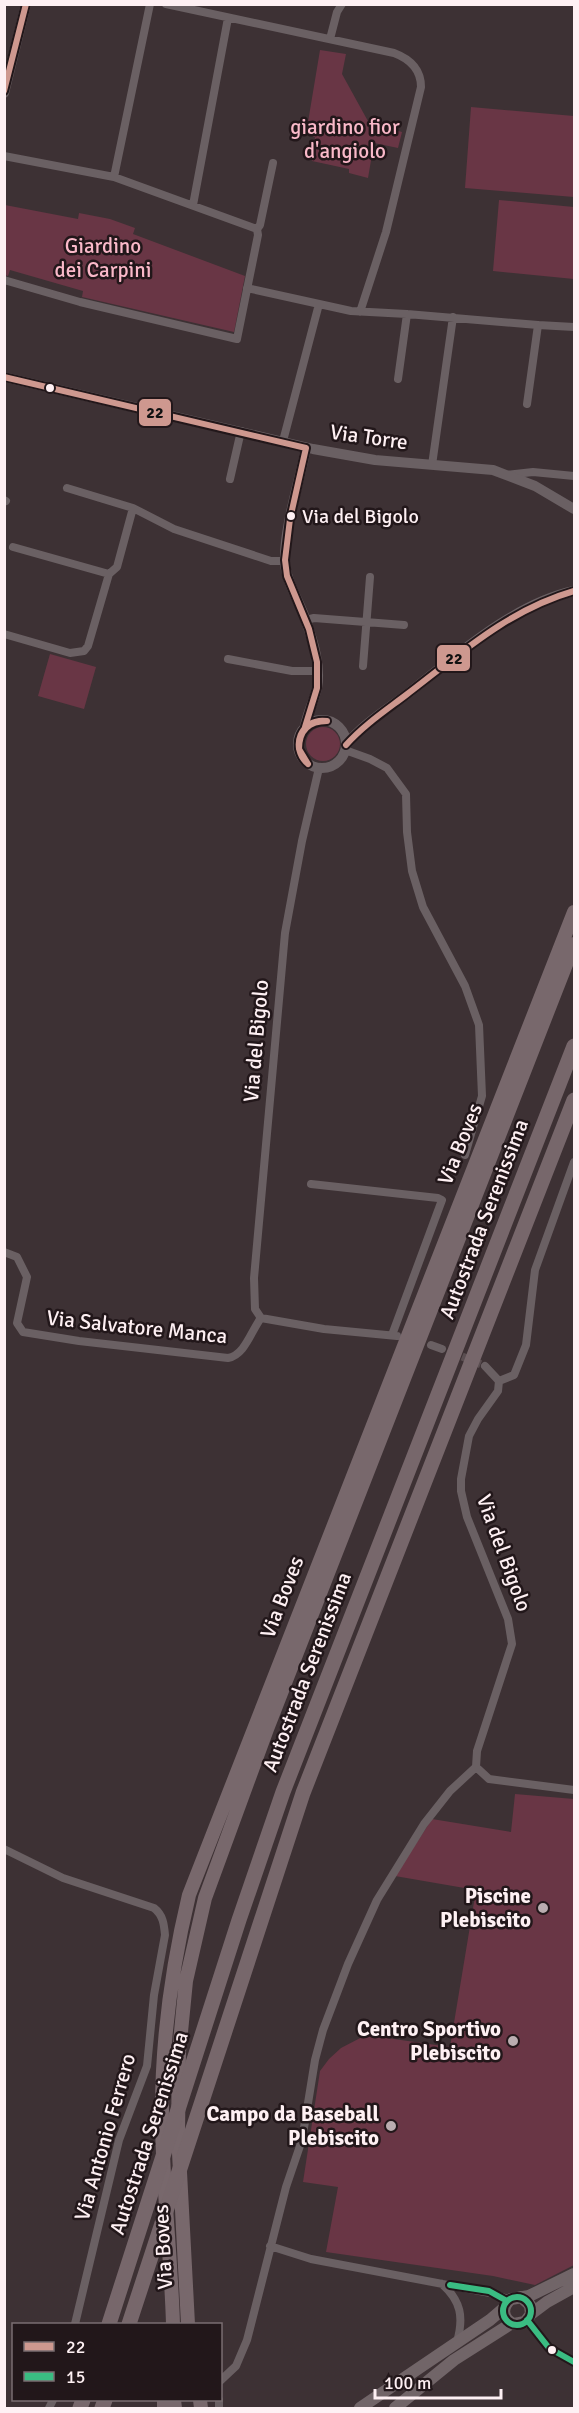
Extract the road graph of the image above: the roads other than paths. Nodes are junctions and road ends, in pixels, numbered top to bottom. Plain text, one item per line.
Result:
1 (26, 4) edge
2 (150, 4) edge
3 (166, 4) edge
4 (342, 4) edge
5 (228, 18) junction
6 (330, 39) junction
7 (4, 93) edge
8 (4, 156) edge
9 (273, 163) dead end
10 (114, 177) junction
11 (194, 206) junction
12 (257, 229) junction
13 (4, 280) edge
14 (247, 288) junction
15 (319, 304) junction
16 (360, 312) junction
17 (407, 314) junction
18 (453, 317) junction
19 (538, 325) junction
20 (574, 327) edge
21 (4, 377) edge
22 (398, 379) dead end
23 (527, 404) dead end
24 (241, 431) junction
25 (283, 441) junction
26 (306, 448) junction
27 (432, 465) junction
28 (506, 475) junction
29 (574, 476) edge
30 (230, 479) dead end
31 (67, 488) dead end
32 (134, 508) junction
33 (574, 509) edge
34 (13, 547) dead end
35 (285, 561) junction
36 (109, 574) junction
37 (370, 577) dead end
38 (574, 591) edge
39 (306, 620) junction
40 (367, 622) junction
41 (404, 625) dead end
42 (4, 633) edge
43 (228, 658) dead end
44 (363, 666) dead end
45 (317, 671) junction
46 (305, 728) junction
47 (346, 748) junction
48 (320, 768) junction
49 (574, 912) edge
50 (574, 944) edge
51 (574, 1046) edge
52 (574, 1100) edge
53 (465, 1155) dead end
54 (574, 1162) edge
55 (572, 1177) edge
56 (311, 1184) dead end
57 (4, 1252) edge
58 (261, 1318) junction
59 (431, 1345) dead end
60 (442, 1349) tunnel mouth
61 (485, 1366) tunnel mouth
62 (499, 1382) junction
63 (476, 1767) junction
64 (574, 1790) edge
65 (4, 1849) edge
66 (270, 2246) junction
67 (574, 2274) edge
68 (441, 2283) junction
69 (574, 2287) edge
70 (521, 2297) junction
71 (506, 2305) junction
72 (529, 2317) junction
73 (189, 2320) edge
74 (75, 2323) edge
75 (110, 2323) edge
76 (130, 2323) edge
77 (171, 2323) edge
78 (512, 2323) junction
79 (457, 2343) junction
80 (574, 2362) edge
81 (222, 2379) edge
82 (360, 2409) edge
83 (395, 2409) edge

1 - 7 street
2 - 10 street
3 - 5 street
4 - 6 street
5 - 6 street
5 - 11 street
6 - 16 street
8 - 10 street
9 - 12 street
10 - 11 street
11 - 12 street
12 - 14 street
13 - 14 street
14 - 15 street
15 - 16 street
15 - 25 street
16 - 17 street
17 - 18 street
17 - 22 street
18 - 19 street
18 - 27 street
19 - 20 street
19 - 23 street
21 - 24 street, Via Torre
24 - 25 street, Via Torre
24 - 30 street
25 - 26 street, Via Torre
26 - 27 street, Via Torre
26 - 35 street
27 - 28 street, Via Torre
28 - 29 street
28 - 33 street, Via Torre
31 - 32 street
32 - 35 street
32 - 36 street
34 - 36 street
35 - 39 street
36 - 42 street
37 - 40 street
38 - 47 street
39 - 40 street
39 - 45 street
40 - 41 street
40 - 44 street
43 - 45 street
45 - 46 street
46 - 47 street
46 - 48 street
47 - 48 street
47 - 53 street
48 - 58 street, Via del Bigolo
49 - 77 highway, Via Boves
50 - 73 highway, Via Boves
51 - 75 highway, Autostrada Serenissima
52 - 76 highway, Autostrada Serenissima
54 - 55 street, Via del Bigolo
55 - 62 street, Via del Bigolo
56 - 58 street
57 - 58 street, Via Salvatore Manca
59 - 60 street
61 - 62 street
62 - 63 street, Via del Bigolo
63 - 64 street
63 - 66 street
65 - 74 street, Via Antonio Ferrero
66 - 68 street
66 - 81 street
67 - 70 main road
68 - 71 street
68 - 79 street
69 - 72 main road
70 - 71 main road
70 - 72 main road
71 - 78 main road
71 - 79 main road
72 - 78 main road
72 - 80 street
78 - 83 main road
79 - 82 main road

